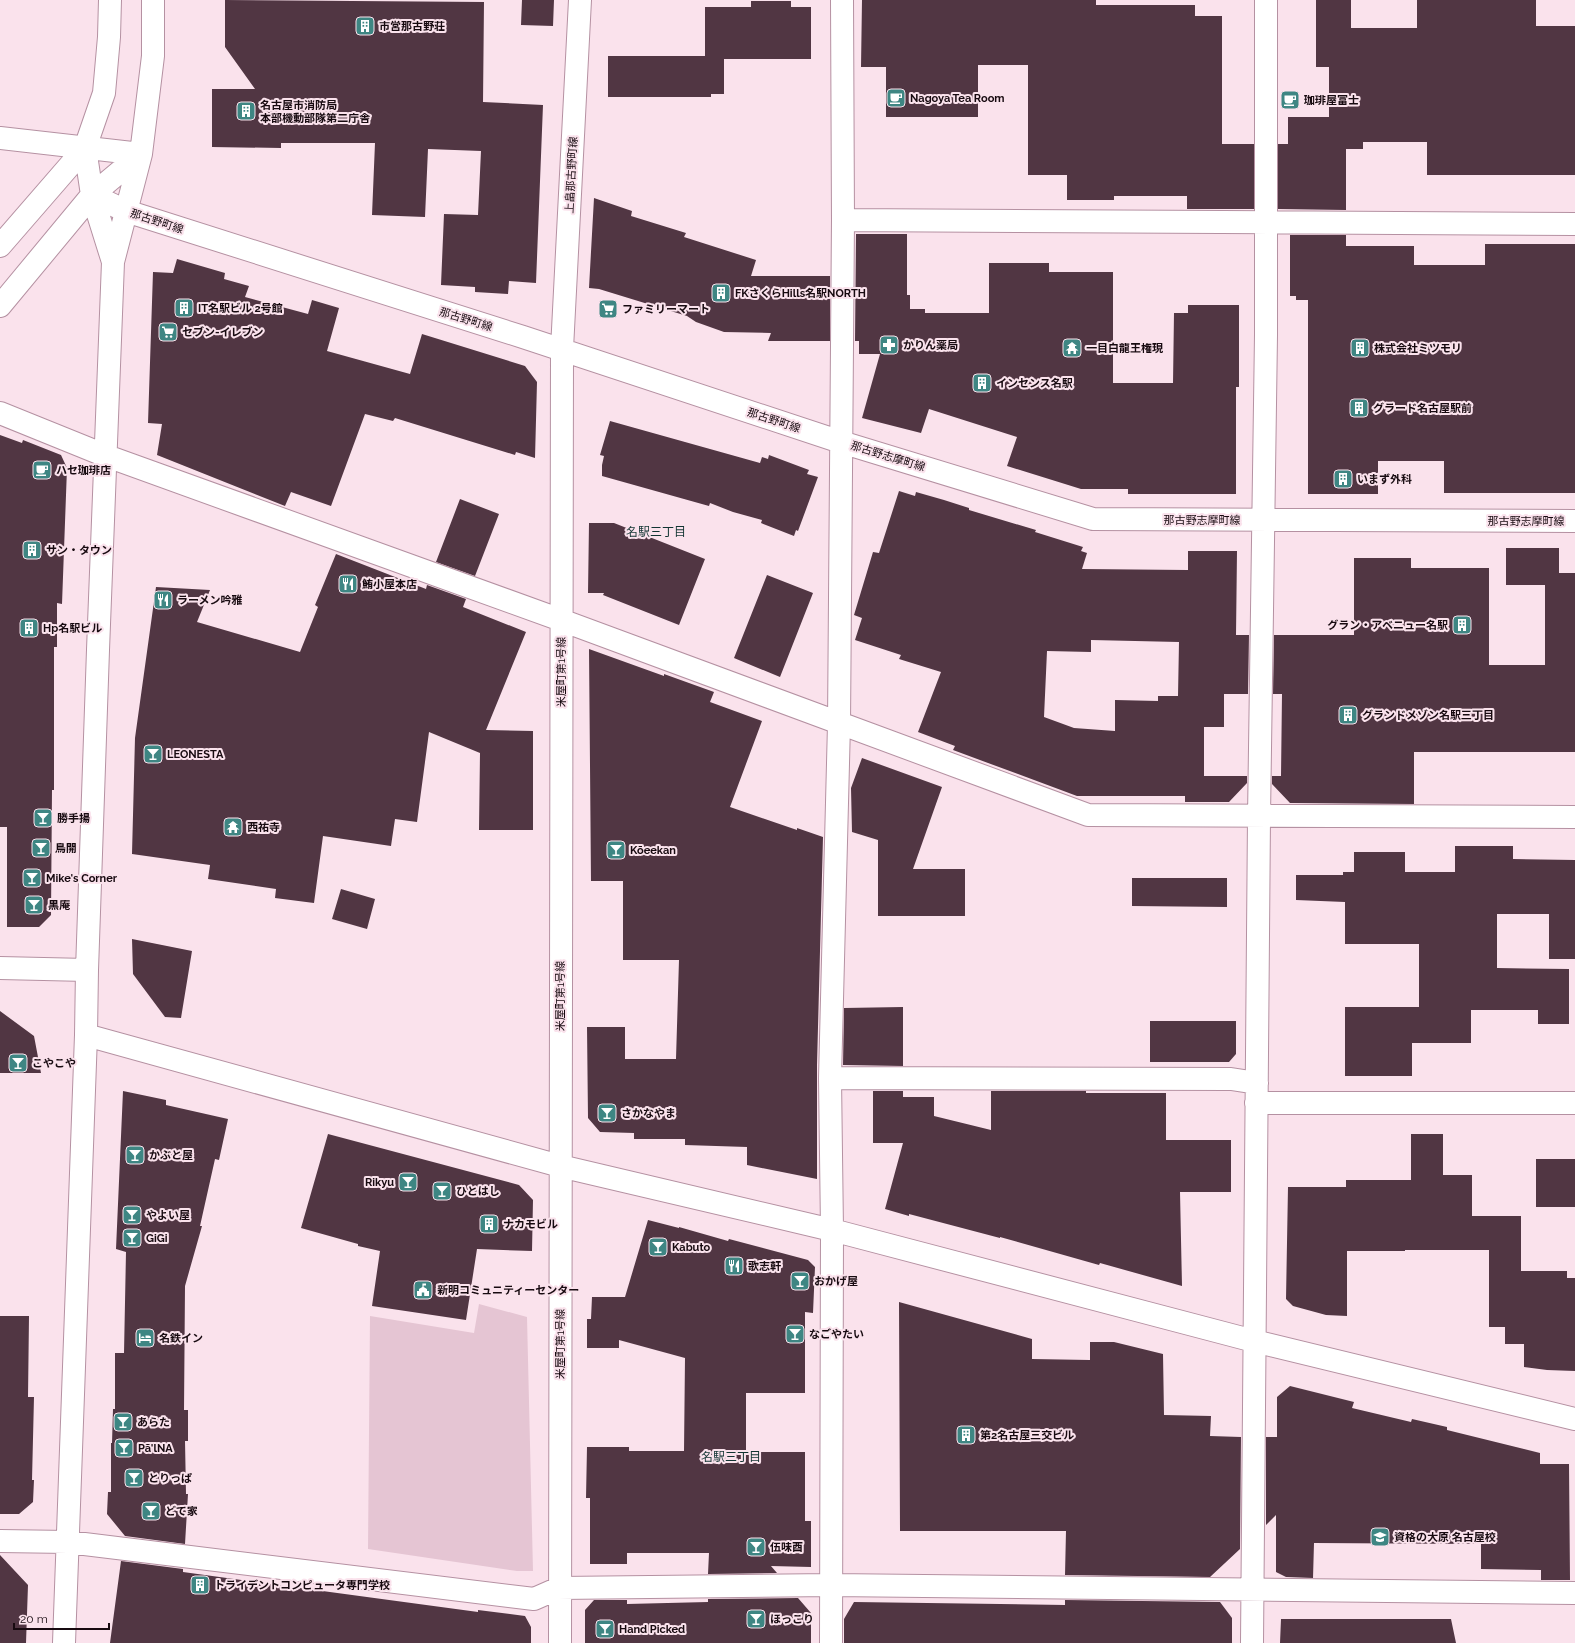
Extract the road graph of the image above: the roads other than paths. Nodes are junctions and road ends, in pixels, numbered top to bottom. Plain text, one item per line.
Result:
1 (110, 0) edge
2 (153, 0) edge
3 (580, 0) edge
4 (842, 0) edge
5 (1266, 0) edge
6 (0, 138) edge
7 (84, 148) junction
8 (141, 154) junction
9 (92, 195) junction
10 (126, 211) junction
11 (843, 220) junction
12 (1267, 223) junction
13 (1575, 224) edge
14 (0, 246) edge
15 (113, 262) junction
16 (0, 306) edge
17 (562, 349) junction
18 (0, 413) edge
19 (841, 442) junction
20 (104, 455) junction
21 (1264, 520) junction
22 (1575, 521) edge
23 (561, 620) junction
24 (839, 724) junction
25 (1259, 817) junction
26 (1575, 817) edge
27 (0, 968) edge
28 (87, 970) junction
29 (86, 1035) junction
30 (830, 1078) junction
31 (1257, 1093) junction
32 (1575, 1104) edge
33 (560, 1166) junction
34 (832, 1230) junction
35 (1254, 1341) junction
36 (1575, 1419) edge
37 (0, 1541) edge
38 (68, 1542) junction
39 (831, 1586) junction
40 (559, 1588) junction
41 (1253, 1590) junction
42 (1575, 1593) edge
43 (64, 1643) edge
44 (560, 1643) edge
45 (831, 1643) edge
46 (1252, 1643) edge

1 - 7 street
2 - 8 street
3 - 17 street, 上畠那古野町線
4 - 11 street
5 - 12 street
6 - 7 street
7 - 8 street
7 - 9 street
7 - 14 street
8 - 9 street
8 - 10 street
9 - 10 street, 那古野町線
9 - 15 street
9 - 16 street
10 - 15 street
10 - 17 street, 那古野町線
11 - 12 street
11 - 19 street
12 - 13 street
12 - 21 street
15 - 20 street
17 - 19 street, 那古野町線
17 - 23 street, 米屋町第1号線
18 - 20 street
19 - 21 street, 那古野志摩町線
19 - 24 street
20 - 23 street
20 - 28 street
21 - 22 street, 那古野志摩町線
21 - 25 street
23 - 24 street
23 - 33 street, 米屋町第1号線
24 - 25 street
24 - 30 street
25 - 26 street
25 - 31 street
27 - 28 street
28 - 29 street
29 - 33 street
29 - 38 street
30 - 31 street
30 - 34 street
31 - 32 street
31 - 35 street
33 - 34 street
33 - 40 street, 米屋町第1号線
34 - 35 street
34 - 39 street
35 - 36 street
35 - 41 street
37 - 38 street
38 - 40 street
38 - 43 street
39 - 40 street
39 - 41 street
39 - 45 street
40 - 44 street, 米屋町第1号線
41 - 42 street
41 - 46 street

